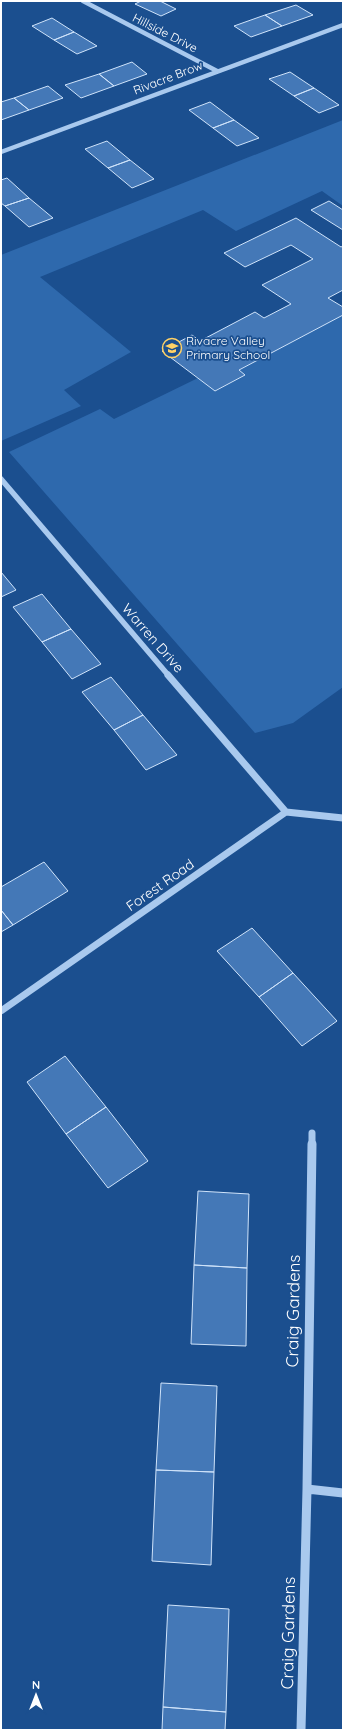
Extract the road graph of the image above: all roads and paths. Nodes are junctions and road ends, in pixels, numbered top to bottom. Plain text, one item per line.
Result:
1 (83, 1) edge
2 (343, 25) edge
3 (217, 71) junction
4 (1, 152) edge
5 (1, 479) edge
6 (286, 812) junction
7 (343, 818) edge
8 (1, 1011) edge
9 (312, 1133) dead end
10 (307, 1489) junction
11 (343, 1493) edge
12 (301, 1730) edge

1 - 3 street, Hillside Drive
2 - 3 street, Rivacre Brow
3 - 4 street, Rivacre Brow
5 - 6 street, Warren Drive
6 - 7 street
6 - 8 street, Forest Road
9 - 10 street, Craig Gardens
10 - 11 street
10 - 12 street, Craig Gardens

